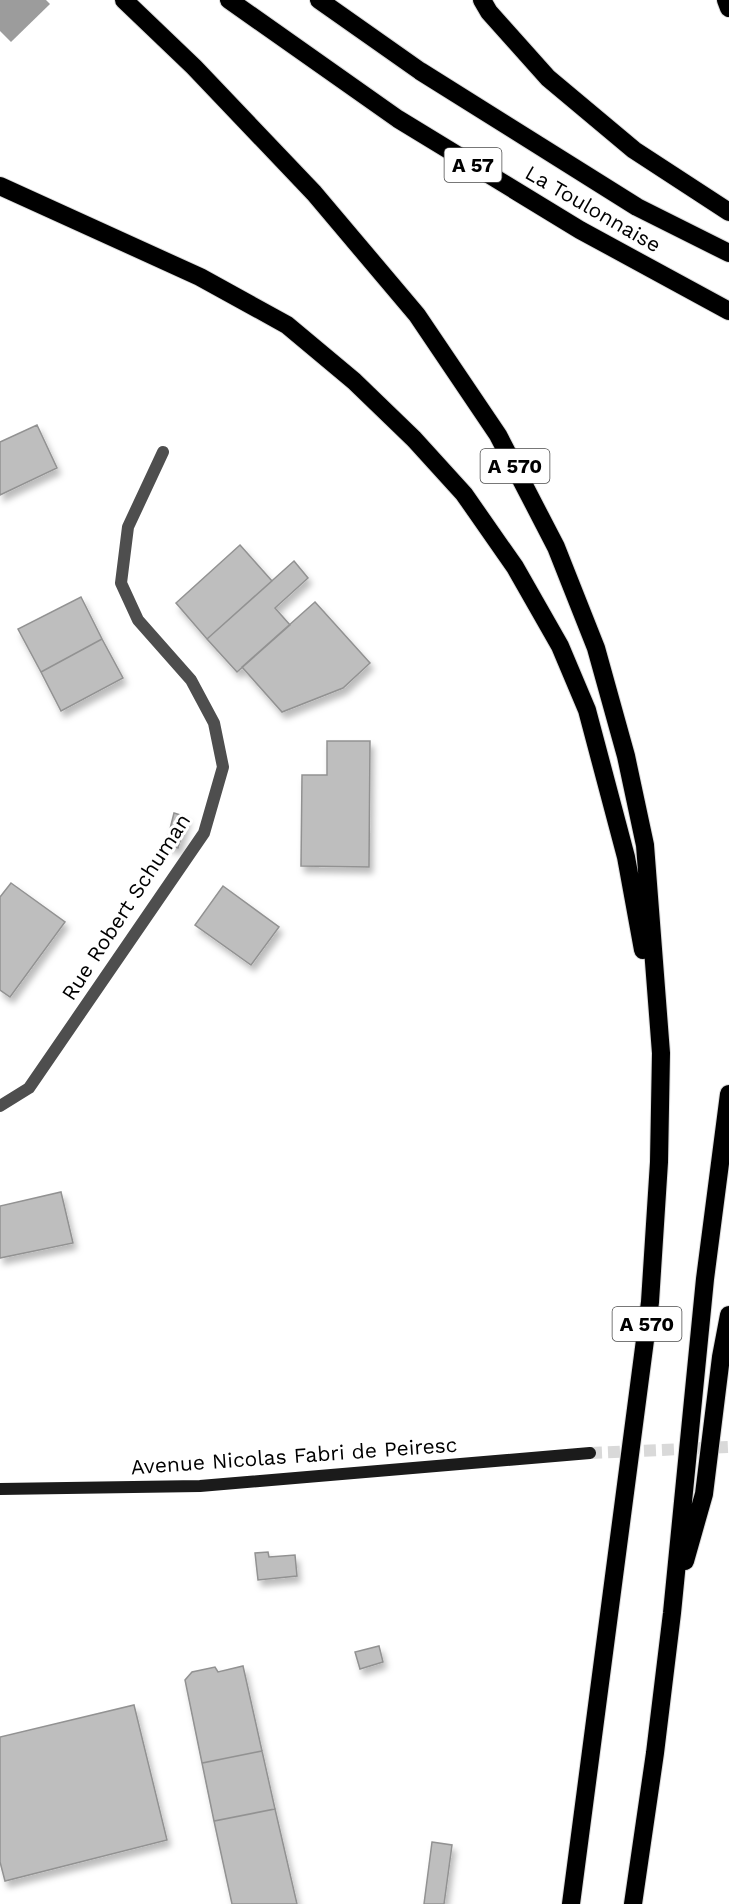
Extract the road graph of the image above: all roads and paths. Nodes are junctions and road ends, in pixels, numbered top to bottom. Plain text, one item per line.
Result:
1 (124, 0) edge
2 (229, 0) edge
3 (319, 0) edge
4 (482, 0) edge
5 (726, 0) edge
6 (729, 8) edge
7 (0, 186) edge
8 (729, 212) edge
9 (729, 253) edge
10 (729, 311) edge
11 (163, 452) dead end
12 (661, 1053) junction
13 (729, 1094) edge
14 (0, 1106) edge
15 (729, 1315) edge
16 (590, 1453) tunnel mouth
17 (0, 1489) edge
18 (672, 1603) junction
19 (571, 1904) edge
20 (633, 1904) edge

1 - 12 highway, A 570
2 - 10 highway, La Toulonnaise / A 57
3 - 9 highway, La Toulonnaise / A 57
4 - 8 highway
5 - 6 highway
7 - 12 highway, A 570
11 - 14 street, Rue Robert Schuman
12 - 19 highway, A 570
13 - 18 highway, A 570
15 - 18 highway, A 570
16 - 17 street, Avenue Nicolas Fabri de Peiresc
18 - 20 highway, A 570

